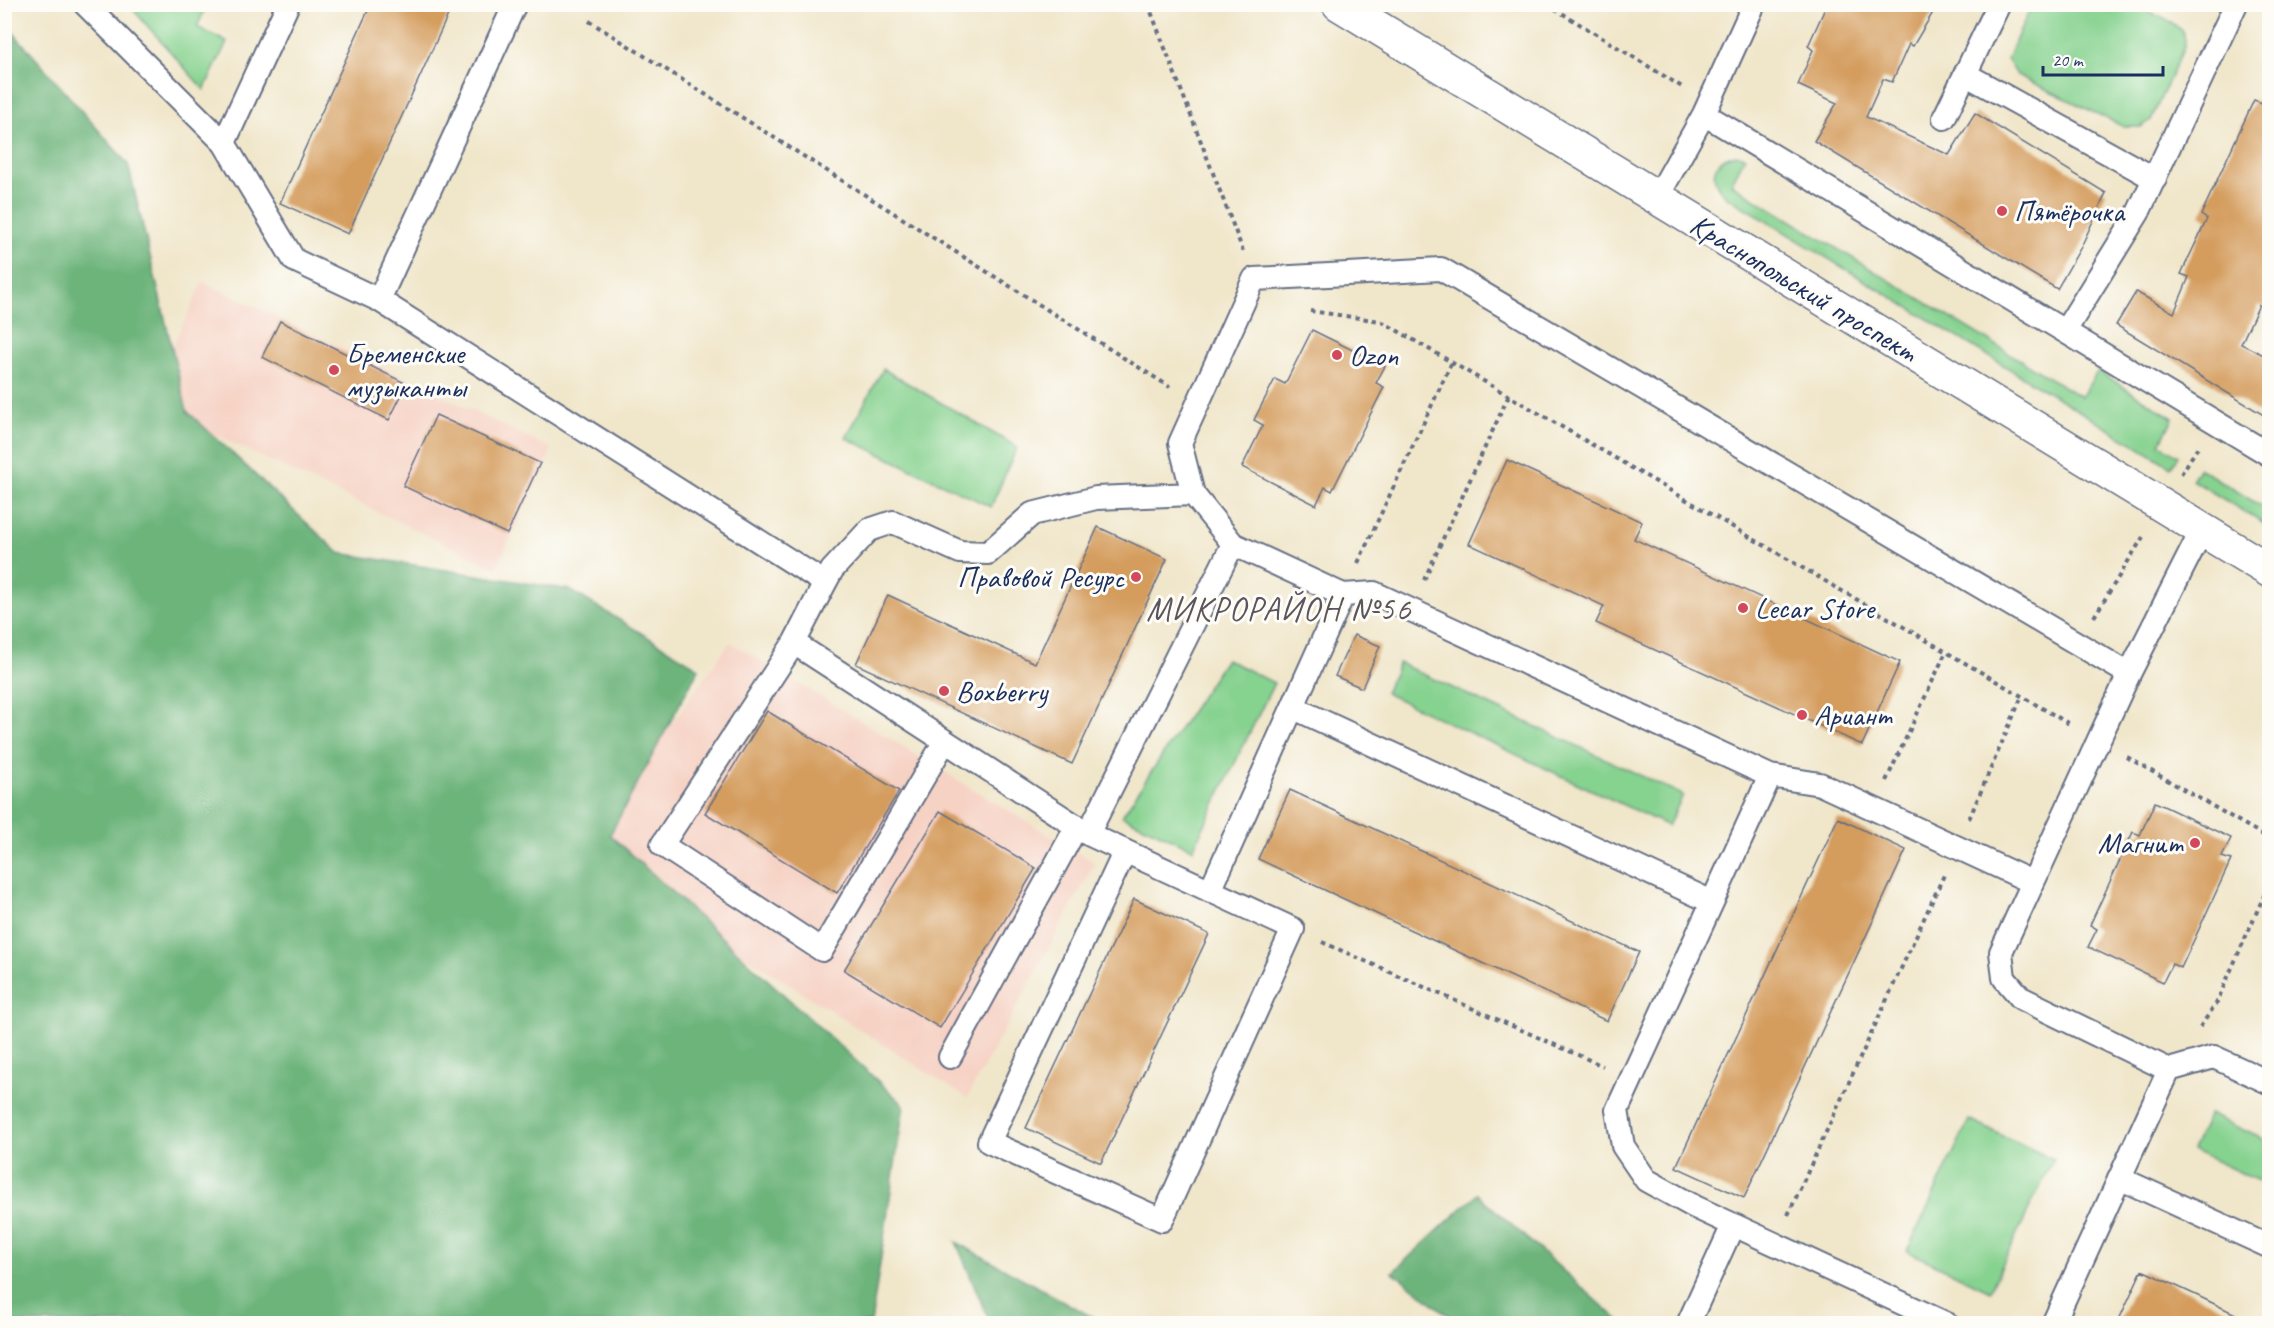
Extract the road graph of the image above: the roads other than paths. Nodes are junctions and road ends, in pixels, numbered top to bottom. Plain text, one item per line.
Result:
1 (84, 4) edge
2 (288, 4) edge
3 (515, 4) edge
4 (1339, 4) edge
5 (1754, 4) edge
6 (1999, 4) edge
7 (2236, 4) edge
8 (1965, 74) junction
9 (1704, 114) junction
10 (1944, 118) dead end
11 (224, 143) junction
12 (2155, 179) junction
13 (1657, 198) junction
14 (379, 300) junction
15 (2065, 331) junction
16 (2270, 455) edge
17 (1193, 494) junction
18 (2202, 530) junction
19 (1233, 544) junction
20 (2270, 571) edge
21 (825, 583) junction
22 (1343, 595) junction
23 (794, 643) junction
24 (2129, 674) junction
25 (1294, 708) junction
26 (945, 741) junction
27 (1770, 776) junction
28 (1083, 830) junction
29 (1125, 852) junction
30 (2032, 882) junction
31 (1210, 891) junction
32 (1712, 902) junction
33 (950, 1057) dead end
34 (2169, 1070) junction
35 (2270, 1083) edge
36 (2119, 1178) junction
37 (1734, 1225) junction
38 (2270, 1247) edge
39 (1906, 1315) edge
40 (1688, 1323) edge
41 (1947, 1323) edge
42 (2053, 1323) edge

1 - 11 lane
2 - 11 lane
3 - 14 lane
4 - 13 street, Краснопольский проспект
5 - 9 lane
6 - 8 lane
7 - 12 lane
8 - 10 lane
8 - 12 lane
9 - 13 lane
9 - 15 lane
11 - 14 lane
12 - 15 lane
13 - 18 street, Краснопольский проспект
14 - 21 lane
15 - 16 lane
17 - 19 lane
17 - 21 lane
17 - 24 lane
18 - 20 street, Краснопольский проспект
18 - 24 lane
19 - 22 lane
19 - 28 lane
21 - 23 lane
22 - 25 lane
22 - 27 lane
23 - 26 lane
23 - 26 lane
24 - 30 lane
25 - 31 lane
25 - 32 lane
26 - 28 lane
27 - 30 lane
27 - 32 lane
28 - 29 lane
28 - 33 lane
29 - 31 lane
29 - 31 lane
30 - 34 lane
32 - 37 lane
34 - 35 lane
34 - 36 lane
36 - 38 lane
36 - 42 lane
37 - 39 lane
37 - 40 lane
39 - 41 lane

